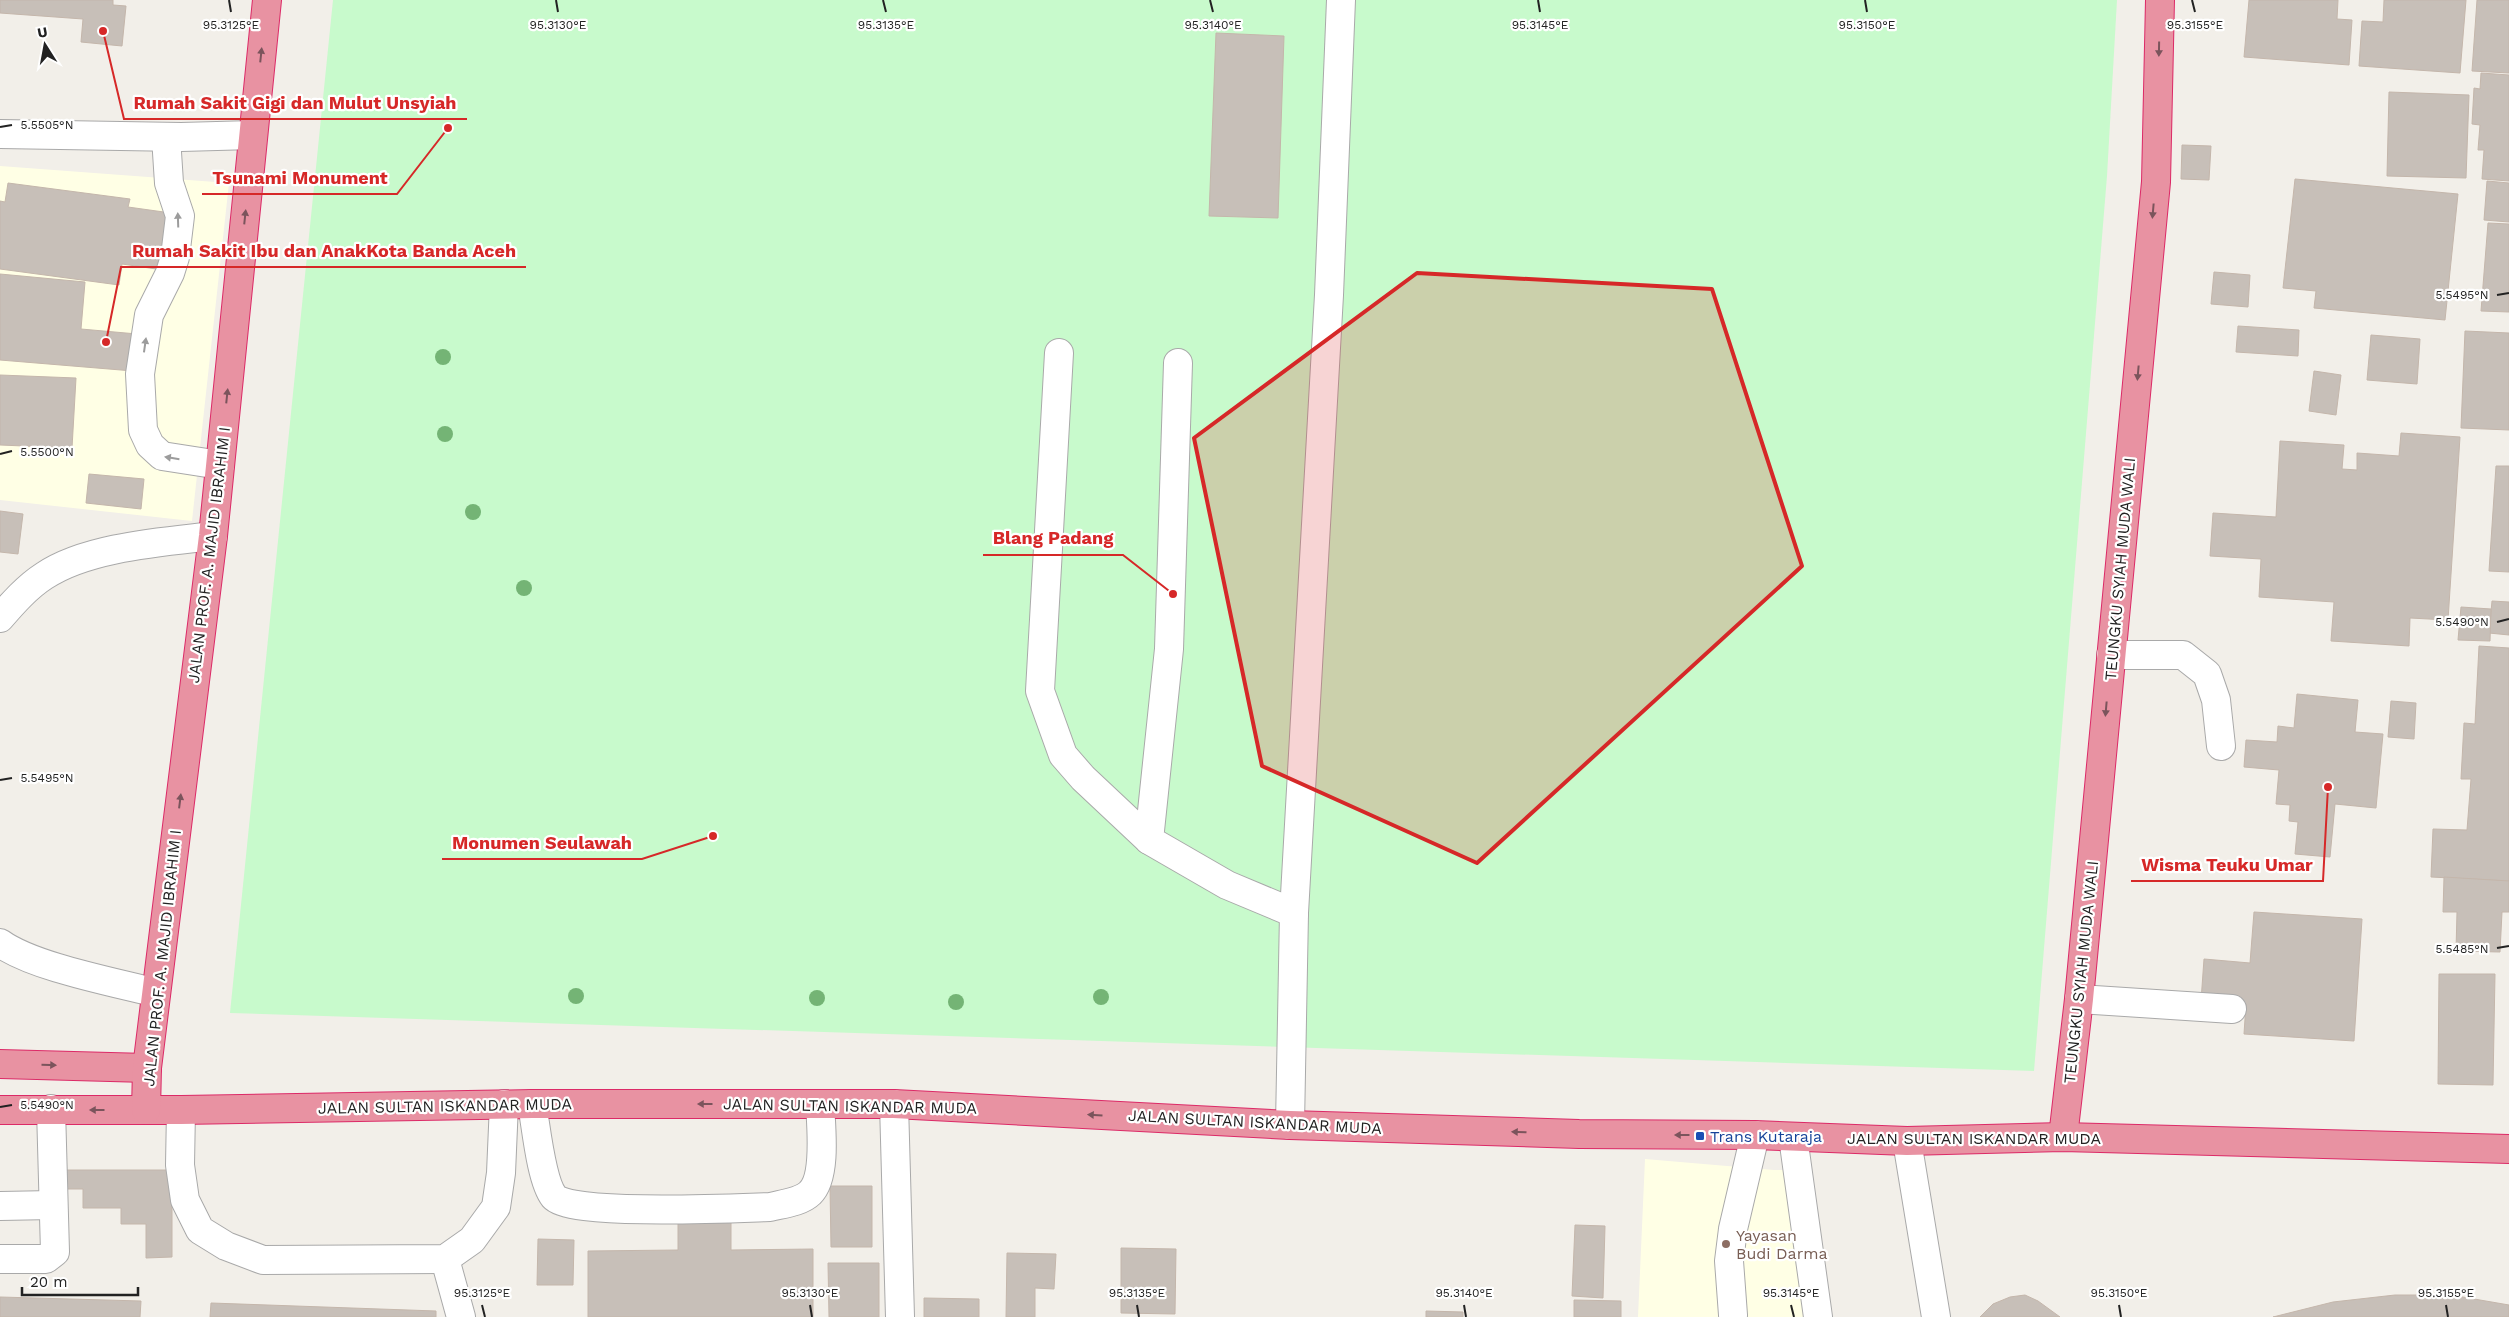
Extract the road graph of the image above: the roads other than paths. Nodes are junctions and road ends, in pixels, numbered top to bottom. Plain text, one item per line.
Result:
1 (266, 0) edge
2 (1341, 0) edge
3 (2160, 0) edge
4 (0, 134) edge
5 (253, 135) junction
6 (166, 137) junction
7 (1059, 353) dead end
8 (1178, 363) dead end
9 (220, 465) junction
10 (213, 536) junction
11 (0, 618) edge
12 (2111, 655) junction
13 (2221, 746) dead end
14 (1149, 840) junction
15 (1294, 914) junction
16 (0, 943) edge
17 (156, 993) junction
18 (2079, 999) junction
19 (2232, 1010) dead end
20 (0, 1064) edge
21 (147, 1068) junction
22 (504, 1104) junction
23 (532, 1104) junction
24 (820, 1104) junction
25 (894, 1104) junction
26 (51, 1109) junction
27 (0, 1110) edge
28 (146, 1110) junction
29 (181, 1110) junction
30 (1290, 1125) junction
31 (1755, 1136) junction
32 (1793, 1137) junction
33 (2063, 1137) junction
34 (1907, 1141) junction
35 (2509, 1149) edge
36 (53, 1205) junction
37 (0, 1206) edge
38 (0, 1259) edge
39 (445, 1259) junction
40 (1733, 1315) dead end
41 (461, 1317) edge
42 (900, 1317) edge
43 (1818, 1317) edge
44 (1936, 1317) edge

5 -> 1 highway, JALAN PROF. A. MAJID IBRAHIM I
2 - 15 street
3 -> 12 highway, TEUNGKU SYIAH MUDA WALI
4 - 6 street
5 - 6 street
9 -> 5 highway, JALAN PROF. A. MAJID IBRAHIM I
9 -> 6 street
7 - 14 street
8 - 14 street
9 - 10 highway, JALAN PROF. A. MAJID IBRAHIM I
10 - 11 street
17 -> 10 highway, JALAN PROF. A. MAJID IBRAHIM I
12 - 13 street
12 -> 18 highway, TEUNGKU SYIAH MUDA WALI
14 - 15 street
15 - 30 street
16 - 17 street
17 - 21 highway, JALAN PROF. A. MAJID IBRAHIM I
18 - 19 street
18 - 33 highway, TEUNGKU SYIAH MUDA WALI
20 -> 21 highway
21 - 28 highway, JALAN PROF. A. MAJID IBRAHIM I
22 - 23 highway, JALAN SULTAN ISKANDAR MUDA
22 - 29 highway, JALAN SULTAN ISKANDAR MUDA
22 - 39 street
24 -> 23 highway, JALAN SULTAN ISKANDAR MUDA
23 - 24 street
24 - 25 highway, JALAN SULTAN ISKANDAR MUDA
30 -> 25 highway, JALAN SULTAN ISKANDAR MUDA
25 - 42 street
26 - 27 highway, JALAN SULTAN ISKANDAR MUDA
28 -> 26 highway, JALAN SULTAN ISKANDAR MUDA
26 - 36 street
28 - 29 highway, JALAN SULTAN ISKANDAR MUDA
29 - 39 street
31 -> 30 highway, JALAN SULTAN ISKANDAR MUDA
31 - 32 highway, JALAN SULTAN ISKANDAR MUDA
31 - 40 street
32 - 34 highway, JALAN SULTAN ISKANDAR MUDA
32 - 43 street
33 - 34 highway, JALAN SULTAN ISKANDAR MUDA
33 - 35 highway, JALAN SULTAN ISKANDAR MUDA
34 - 44 street
36 - 37 street
36 - 38 street
39 - 41 street

